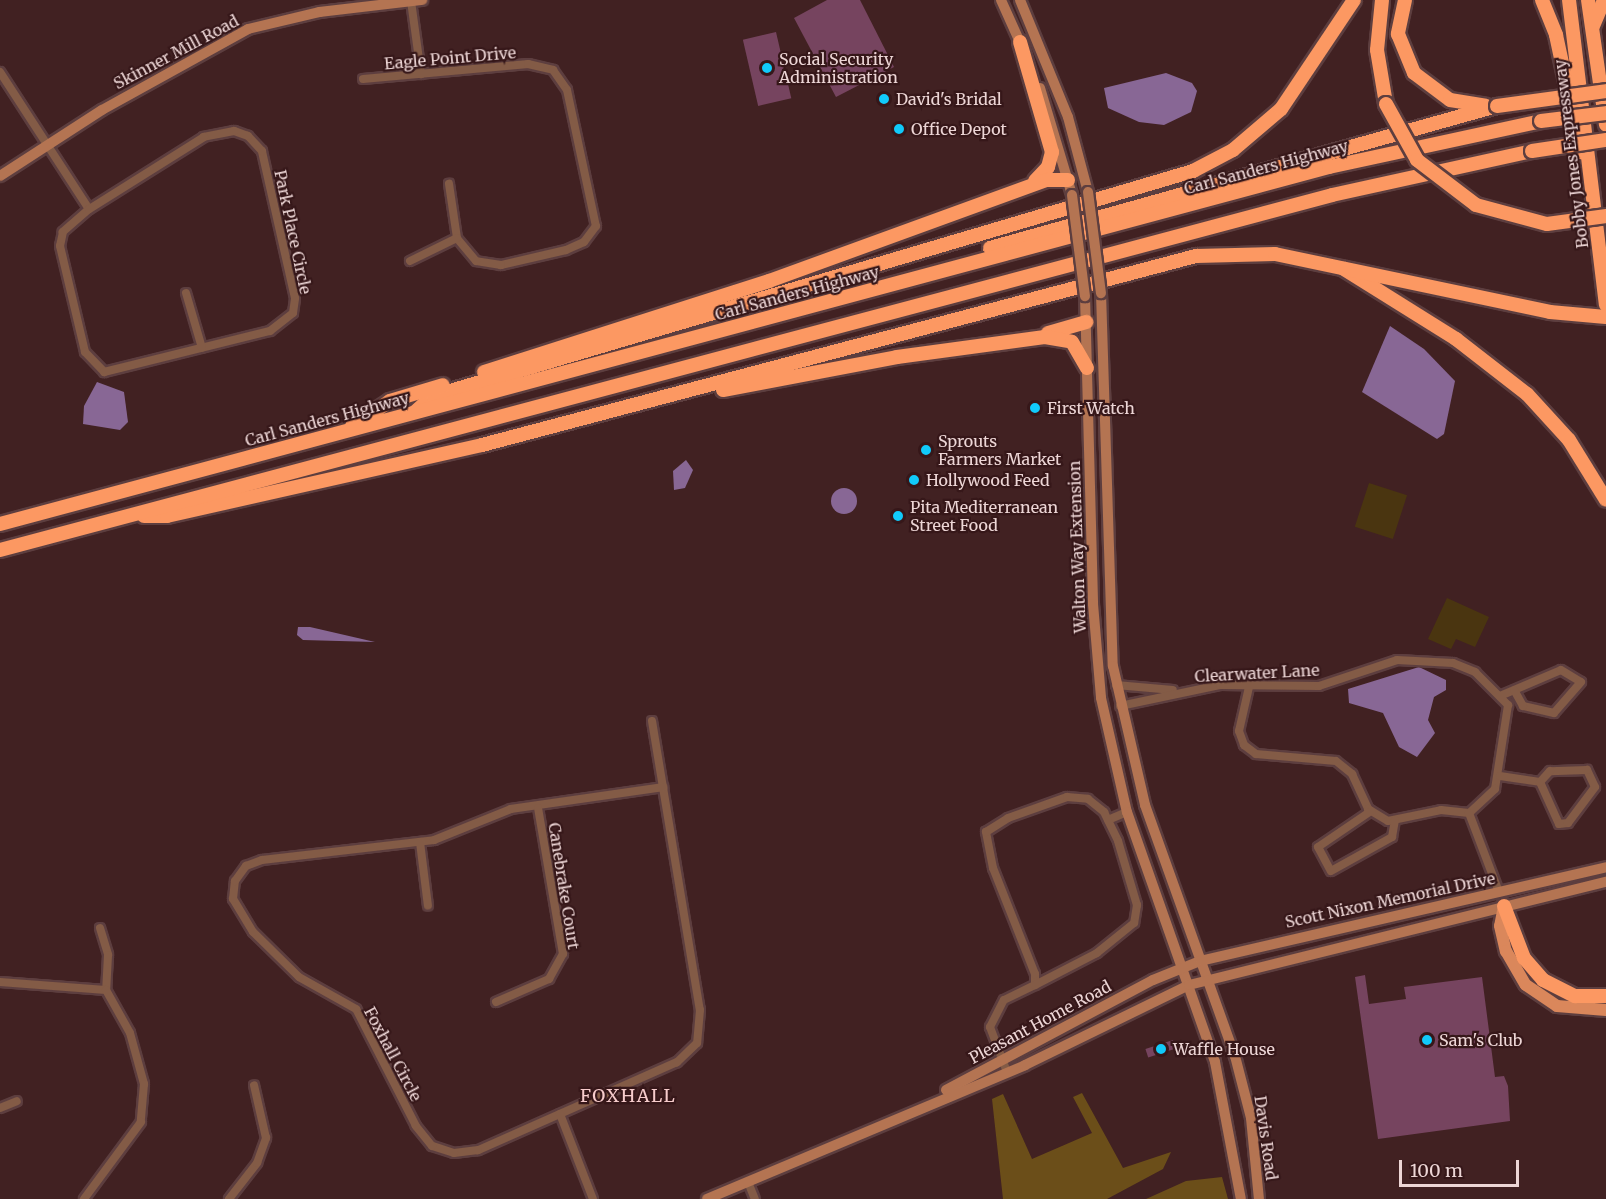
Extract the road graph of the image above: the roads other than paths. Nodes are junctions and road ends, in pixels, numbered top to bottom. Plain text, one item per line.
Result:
1 (1001, 0) edge
2 (1020, 0) edge
3 (1354, 0) edge
4 (1382, 0) edge
5 (1405, 0) edge
6 (1542, 0) edge
7 (1569, 0) edge
8 (1588, 0) edge
9 (1604, 0) edge
10 (416, 1) edge
11 (1593, 26) junction
12 (1020, 42) junction
13 (0, 72) edge
14 (421, 74) junction
15 (363, 79) dead end
16 (1606, 91) edge
17 (1497, 106) junction
18 (1606, 112) edge
19 (1606, 124) edge
20 (1606, 140) edge
21 (48, 143) junction
22 (0, 176) edge
23 (1068, 180) junction
24 (449, 184) dead end
25 (1028, 186) junction
26 (1088, 190) junction
27 (89, 209) junction
28 (1606, 216) edge
29 (457, 238) junction
30 (1600, 252) junction
31 (410, 261) dead end
32 (1340, 266) junction
33 (919, 277) junction
34 (186, 293) dead end
35 (1606, 305) edge
36 (1102, 314) junction
37 (1606, 317) edge
38 (1086, 322) junction
39 (202, 348) junction
40 (958, 349) junction
41 (1087, 368) junction
42 (674, 394) junction
43 (413, 414) junction
44 (341, 433) junction
45 (1606, 500) edge
46 (127, 515) junction
47 (0, 524) edge
48 (0, 550) edge
49 (1092, 575) junction
50 (1107, 577) junction
51 (1116, 685) junction
52 (1249, 687) junction
53 (1180, 690) junction
54 (1514, 690) junction
55 (1500, 696) junction
56 (1120, 706) junction
57 (652, 721) dead end
58 (1500, 776) junction
59 (1540, 782) junction
60 (663, 787) junction
61 (538, 808) junction
62 (1371, 811) junction
63 (1128, 812) junction
64 (1469, 813) junction
65 (1108, 820) junction
66 (1395, 820) junction
67 (420, 842) junction
68 (1606, 867) edge
69 (1606, 882) edge
70 (1499, 892) junction
71 (429, 906) dead end
72 (1504, 906) junction
73 (99, 928) dead end
74 (1200, 961) junction
75 (1183, 968) junction
76 (1208, 980) junction
77 (0, 982) edge
78 (1035, 985) junction
79 (1189, 985) junction
80 (106, 990) junction
81 (1606, 996) edge
82 (496, 1002) dead end
83 (1606, 1010) edge
84 (999, 1059) junction
85 (1007, 1072) junction
86 (254, 1085) dead end
87 (17, 1101) dead end
88 (0, 1108) edge
89 (914, 1108) junction
90 (561, 1114) junction
91 (748, 1182) junction
92 (84, 1199) edge
93 (229, 1199) edge
94 (593, 1199) edge
95 (707, 1199) edge
96 (755, 1199) edge
97 (1241, 1199) edge
98 (1259, 1199) edge

1 - 12 main road, Walton Way Extension
2 - 26 main road, Walton Way Extension
3 - 43 highway
4 - 28 highway, bridge
5 - 17 highway
6 - 30 highway
7 - 30 highway, Bobby Jones Expressway
8 - 11 highway
9 - 11 highway
10 - 14 street
10 - 21 main road, Skinner Mill Road
11 - 19 highway
12 - 23 main road, Walton Way Extension
12 - 25 highway
13 - 21 street
14 - 15 street, Eagle Point Drive
14 - 29 street, Eagle Point Drive
16 - 17 highway, bridge
17 - 33 highway
18 - 33 highway, Carl Sanders Highway, bridge
20 - 46 highway, bridge
21 - 22 main road, Skinner Mill Road
21 - 27 street
23 - 25 highway
23 - 26 main road
23 - 38 main road, Walton Way Extension, bridge
24 - 29 street
25 - 44 highway
26 - 36 main road, Walton Way Extension, bridge
27 - 39 street, Park Place Circle
27 - 39 street, Park Place Circle
29 - 31 street
30 - 35 highway, Bobby Jones Expressway
32 - 37 highway
32 - 42 highway
32 - 45 highway
33 - 43 highway, Carl Sanders Highway
34 - 39 street
36 - 38 main road
36 - 50 main road, Walton Way Extension
38 - 40 highway
38 - 41 main road, Walton Way Extension
40 - 41 highway
40 - 42 highway
41 - 49 main road, Walton Way Extension
42 - 46 highway
43 - 44 highway, Carl Sanders Highway
44 - 47 highway, Carl Sanders Highway
46 - 48 highway
49 - 50 main road
49 - 63 main road, Walton Way Extension
50 - 51 main road, Walton Way Extension
51 - 53 street
51 - 56 main road, Walton Way Extension
52 - 53 street, Clearwater Lane
52 - 55 street, Clearwater Lane
52 - 62 street
53 - 56 street, Clearwater Lane
54 - 54 street
54 - 55 street
55 - 58 street
56 - 74 main road, Walton Way Extension
57 - 60 street, Foxhall Circle
58 - 59 street
58 - 64 street
59 - 59 street
60 - 61 street, Foxhall Circle
60 - 90 street, Foxhall Circle
61 - 67 street, Foxhall Circle
61 - 82 street, Canebrake Court
62 - 66 street
62 - 66 street
63 - 65 street
63 - 75 main road, Walton Way Extension
64 - 66 street
64 - 70 street
65 - 78 street
65 - 78 street
67 - 71 street
67 - 90 street, Foxhall Circle
68 - 70 main road, Scott Nixon Memorial Drive
69 - 72 main road, Scott Nixon Memorial Drive
70 - 72 main road
70 - 74 main road, Scott Nixon Memorial Drive
72 - 76 main road, Scott Nixon Memorial Drive
72 - 81 highway
72 - 83 main road
73 - 80 street
74 - 75 main road, Scott Nixon Memorial Drive
74 - 76 main road, Walton Way Extension
75 - 79 main road, Walton Way Extension
75 - 84 main road, Pleasant Home Road
76 - 79 main road, Scott Nixon Memorial Drive
76 - 98 main road, Davis Road
77 - 80 street
78 - 84 street
79 - 85 main road, Pleasant Home Road
79 - 97 main road, Davis Road
80 - 92 street
84 - 85 street
84 - 89 main road, Pleasant Home Road
85 - 89 main road, Pleasant Home Road
86 - 93 street
87 - 88 street
89 - 91 main road, Pleasant Home Road
90 - 94 street
91 - 95 main road, Pleasant Home Road
91 - 96 street

